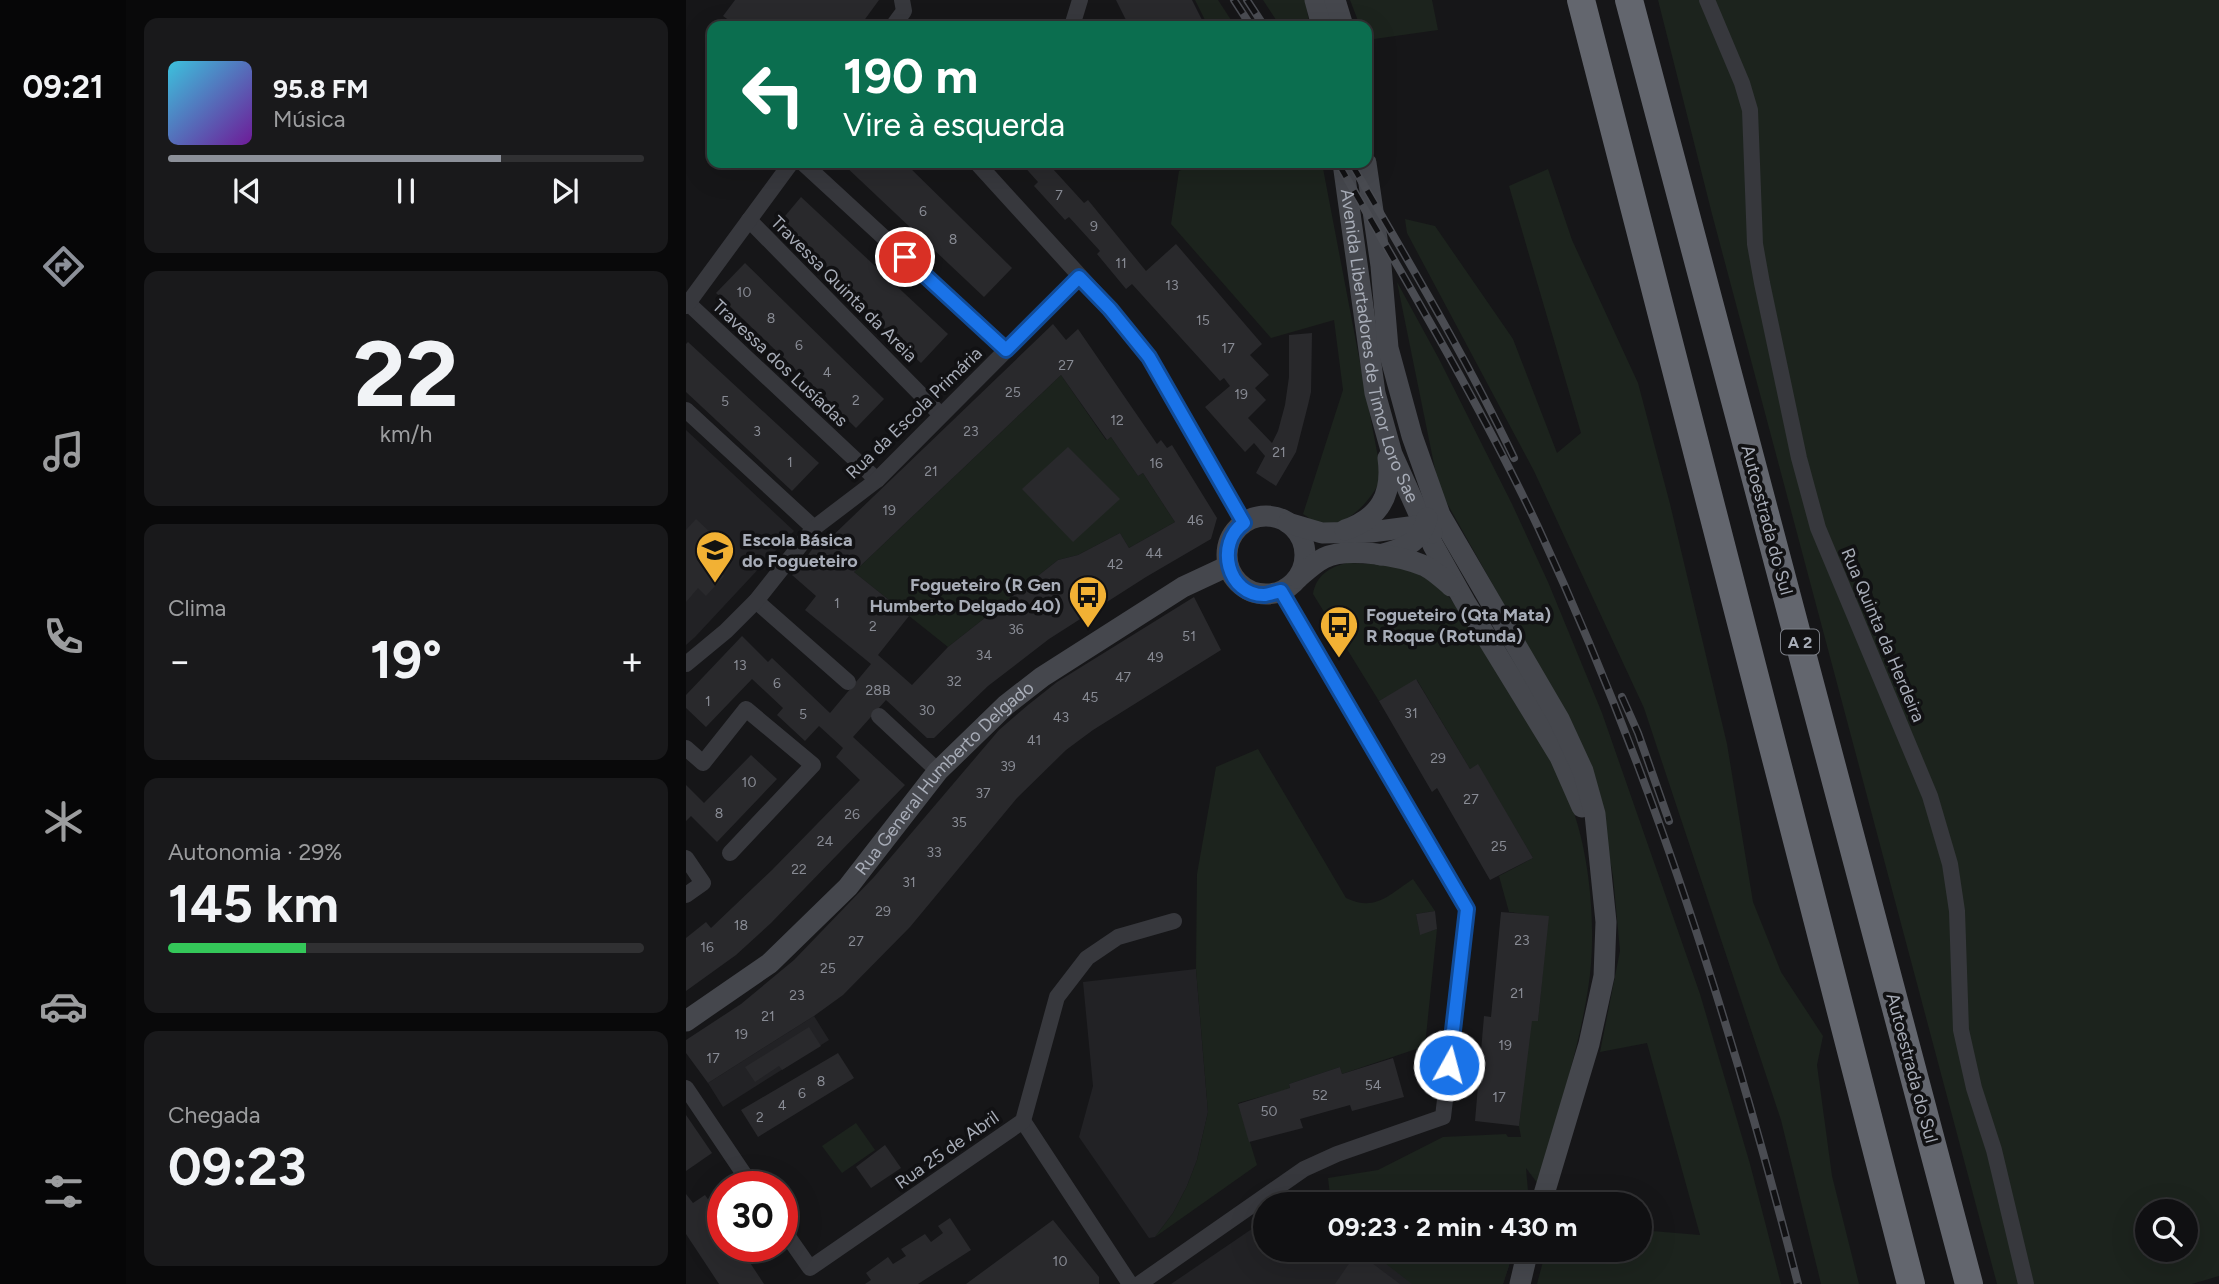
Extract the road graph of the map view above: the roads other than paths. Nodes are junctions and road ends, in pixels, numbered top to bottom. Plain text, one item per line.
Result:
1 (1315, 0) edge
2 (1335, 0) edge
3 (1581, 0) edge
4 (1629, 0) edge
5 (1707, 0) edge
6 (1075, 1) edge
7 (1073, 21) edge
8 (1321, 21) edge
9 (1341, 21) edge
10 (788, 168) edge
11 (808, 168) edge
12 (981, 168) edge
13 (1344, 168) edge
14 (1367, 168) edge
15 (749, 220) junction
16 (1079, 277) junction
17 (687, 305) edge
18 (1388, 348) junction
19 (1006, 350) junction
20 (686, 410) edge
21 (941, 415) junction
22 (1383, 422) junction
23 (877, 480) junction
24 (1244, 523) junction
25 (1288, 523) junction
26 (814, 528) junction
27 (1423, 528) junction
28 (1334, 533) junction
29 (1380, 555) junction
30 (1228, 566) junction
31 (1289, 585) junction
32 (756, 601) junction
33 (1465, 602) junction
34 (686, 664) edge
35 (1532, 674) junction
36 (848, 682) dead end
37 (879, 716) dead end
38 (686, 748) edge
39 (938, 771) junction
40 (730, 853) dead end
41 (686, 858) edge
42 (1604, 890) junction
43 (686, 895) edge
44 (1174, 921) dead end
45 (686, 1021) edge
46 (686, 1088) edge
47 (1023, 1121) junction
48 (742, 1171) edge
49 (1545, 1192) edge
50 (798, 1251) edge
51 (1525, 1262) edge
52 (1130, 1284) edge
53 (1139, 1284) edge
54 (1520, 1284) edge
55 (1911, 1284) edge
56 (1969, 1284) edge
57 (2026, 1284) edge

1 - 8 main road
2 - 9 main road
3 - 55 highway
4 - 56 highway, Autoestrada do Sul / A 2
5 - 57 street, Rua Quinta da Herdeira
6 - 7 street
10 - 15 street
11 - 19 street
12 - 16 street
13 - 22 main road, Avenida Libertadores de Timor Loro Sae
14 - 18 main road, Avenida Libertadores de Timor Loro Sae
15 - 17 street
15 - 21 street, Travessa Quinta da Areia
16 - 19 street, Rua da Escola Primária
16 - 24 street
17 - 23 street, Travessa dos Lusíadas
18 - 27 main road, Avenida Libertadores de Timor Loro Sae
18 - 35 main road, Avenida Libertadores de Timor Loro Sae
19 - 21 street, Rua da Escola Primária
20 - 26 street
21 - 23 street, Rua da Escola Primária
22 - 27 main road, Avenida Libertadores de Timor Loro Sae
22 - 28 main road
23 - 26 street, Rua da Escola Primária
24 - 25 main road
24 - 30 main road
25 - 28 main road
25 - 31 main road
26 - 32 street, Rua da Escola Primária
27 - 28 main road
27 - 29 main road
27 - 33 main road, Avenida Libertadores de Timor Loro Sae
27 - 35 main road, Avenida Libertadores de Timor Loro Sae
29 - 31 main road
29 - 33 main road
30 - 31 main road
30 - 39 main road, Rua General Humberto Delgado
31 - 53 street
32 - 34 street, Rua da Escola Primária
32 - 36 street
33 - 42 main road, Avenida Libertadores de Timor Loro Sae
35 - 42 main road, Avenida Libertadores de Timor Loro Sae
37 - 39 street
38 - 40 street
39 - 45 main road, Rua General Humberto Delgado
41 - 43 street
42 - 49 main road, Avenida Libertadores de Timor Loro Sae
44 - 47 street, Rua 25 de Abril
46 - 48 street
47 - 50 street, Rua 25 de Abril
47 - 52 street
51 - 54 main road

